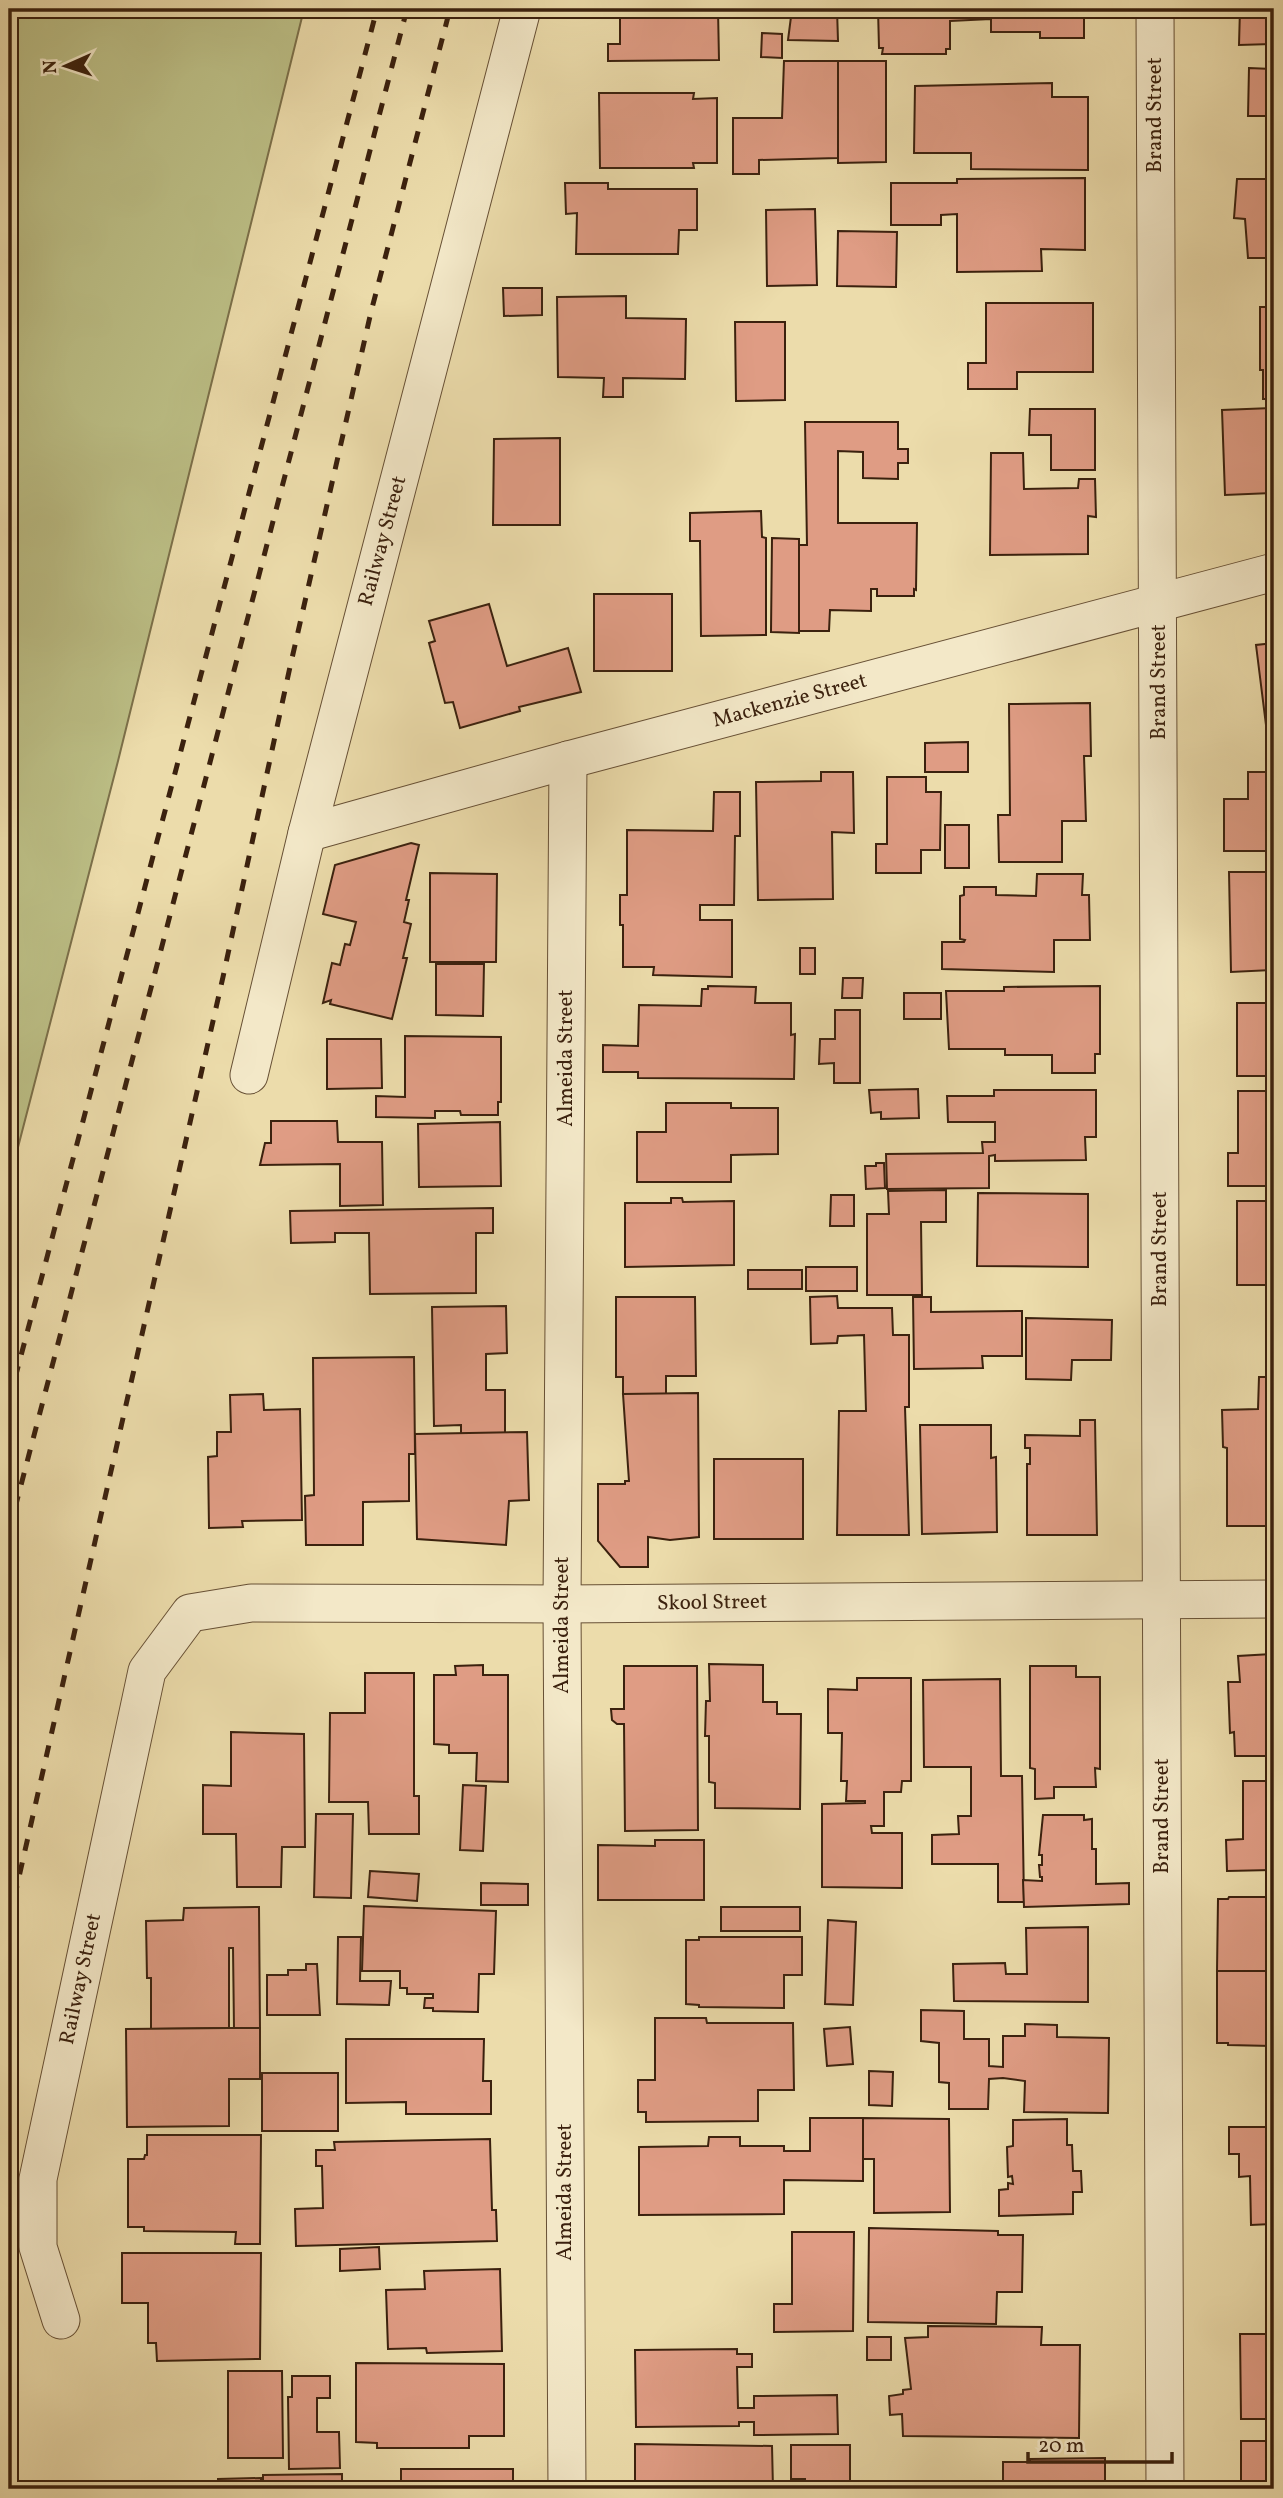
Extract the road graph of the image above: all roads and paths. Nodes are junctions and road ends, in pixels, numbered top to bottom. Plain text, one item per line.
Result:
1 (522, 9) edge
2 (1155, 9) edge
3 (1274, 572) edge
4 (1158, 604) junction
5 (568, 760) junction
6 (307, 833) junction
7 (249, 1075) dead end
8 (1160, 1598) junction
9 (1274, 1599) edge
10 (562, 1604) junction
11 (167, 1644) joint
12 (61, 2320) dead end
13 (567, 2489) edge
14 (1165, 2489) edge

1 - 6 street, Railway Street
2 - 4 street, Brand Street
3 - 4 street, Mackenzie Street
4 - 5 street, Mackenzie Street
4 - 8 street, Brand Street
5 - 6 street, Mackenzie Street
5 - 10 street, Almeida Street
6 - 7 street, Railway Street
8 - 9 street, Skool Street
8 - 10 street, Skool Street
8 - 14 street, Brand Street
10 - 11 street, Skool Street
10 - 13 street, Almeida Street
11 - 12 street, Railway Street

